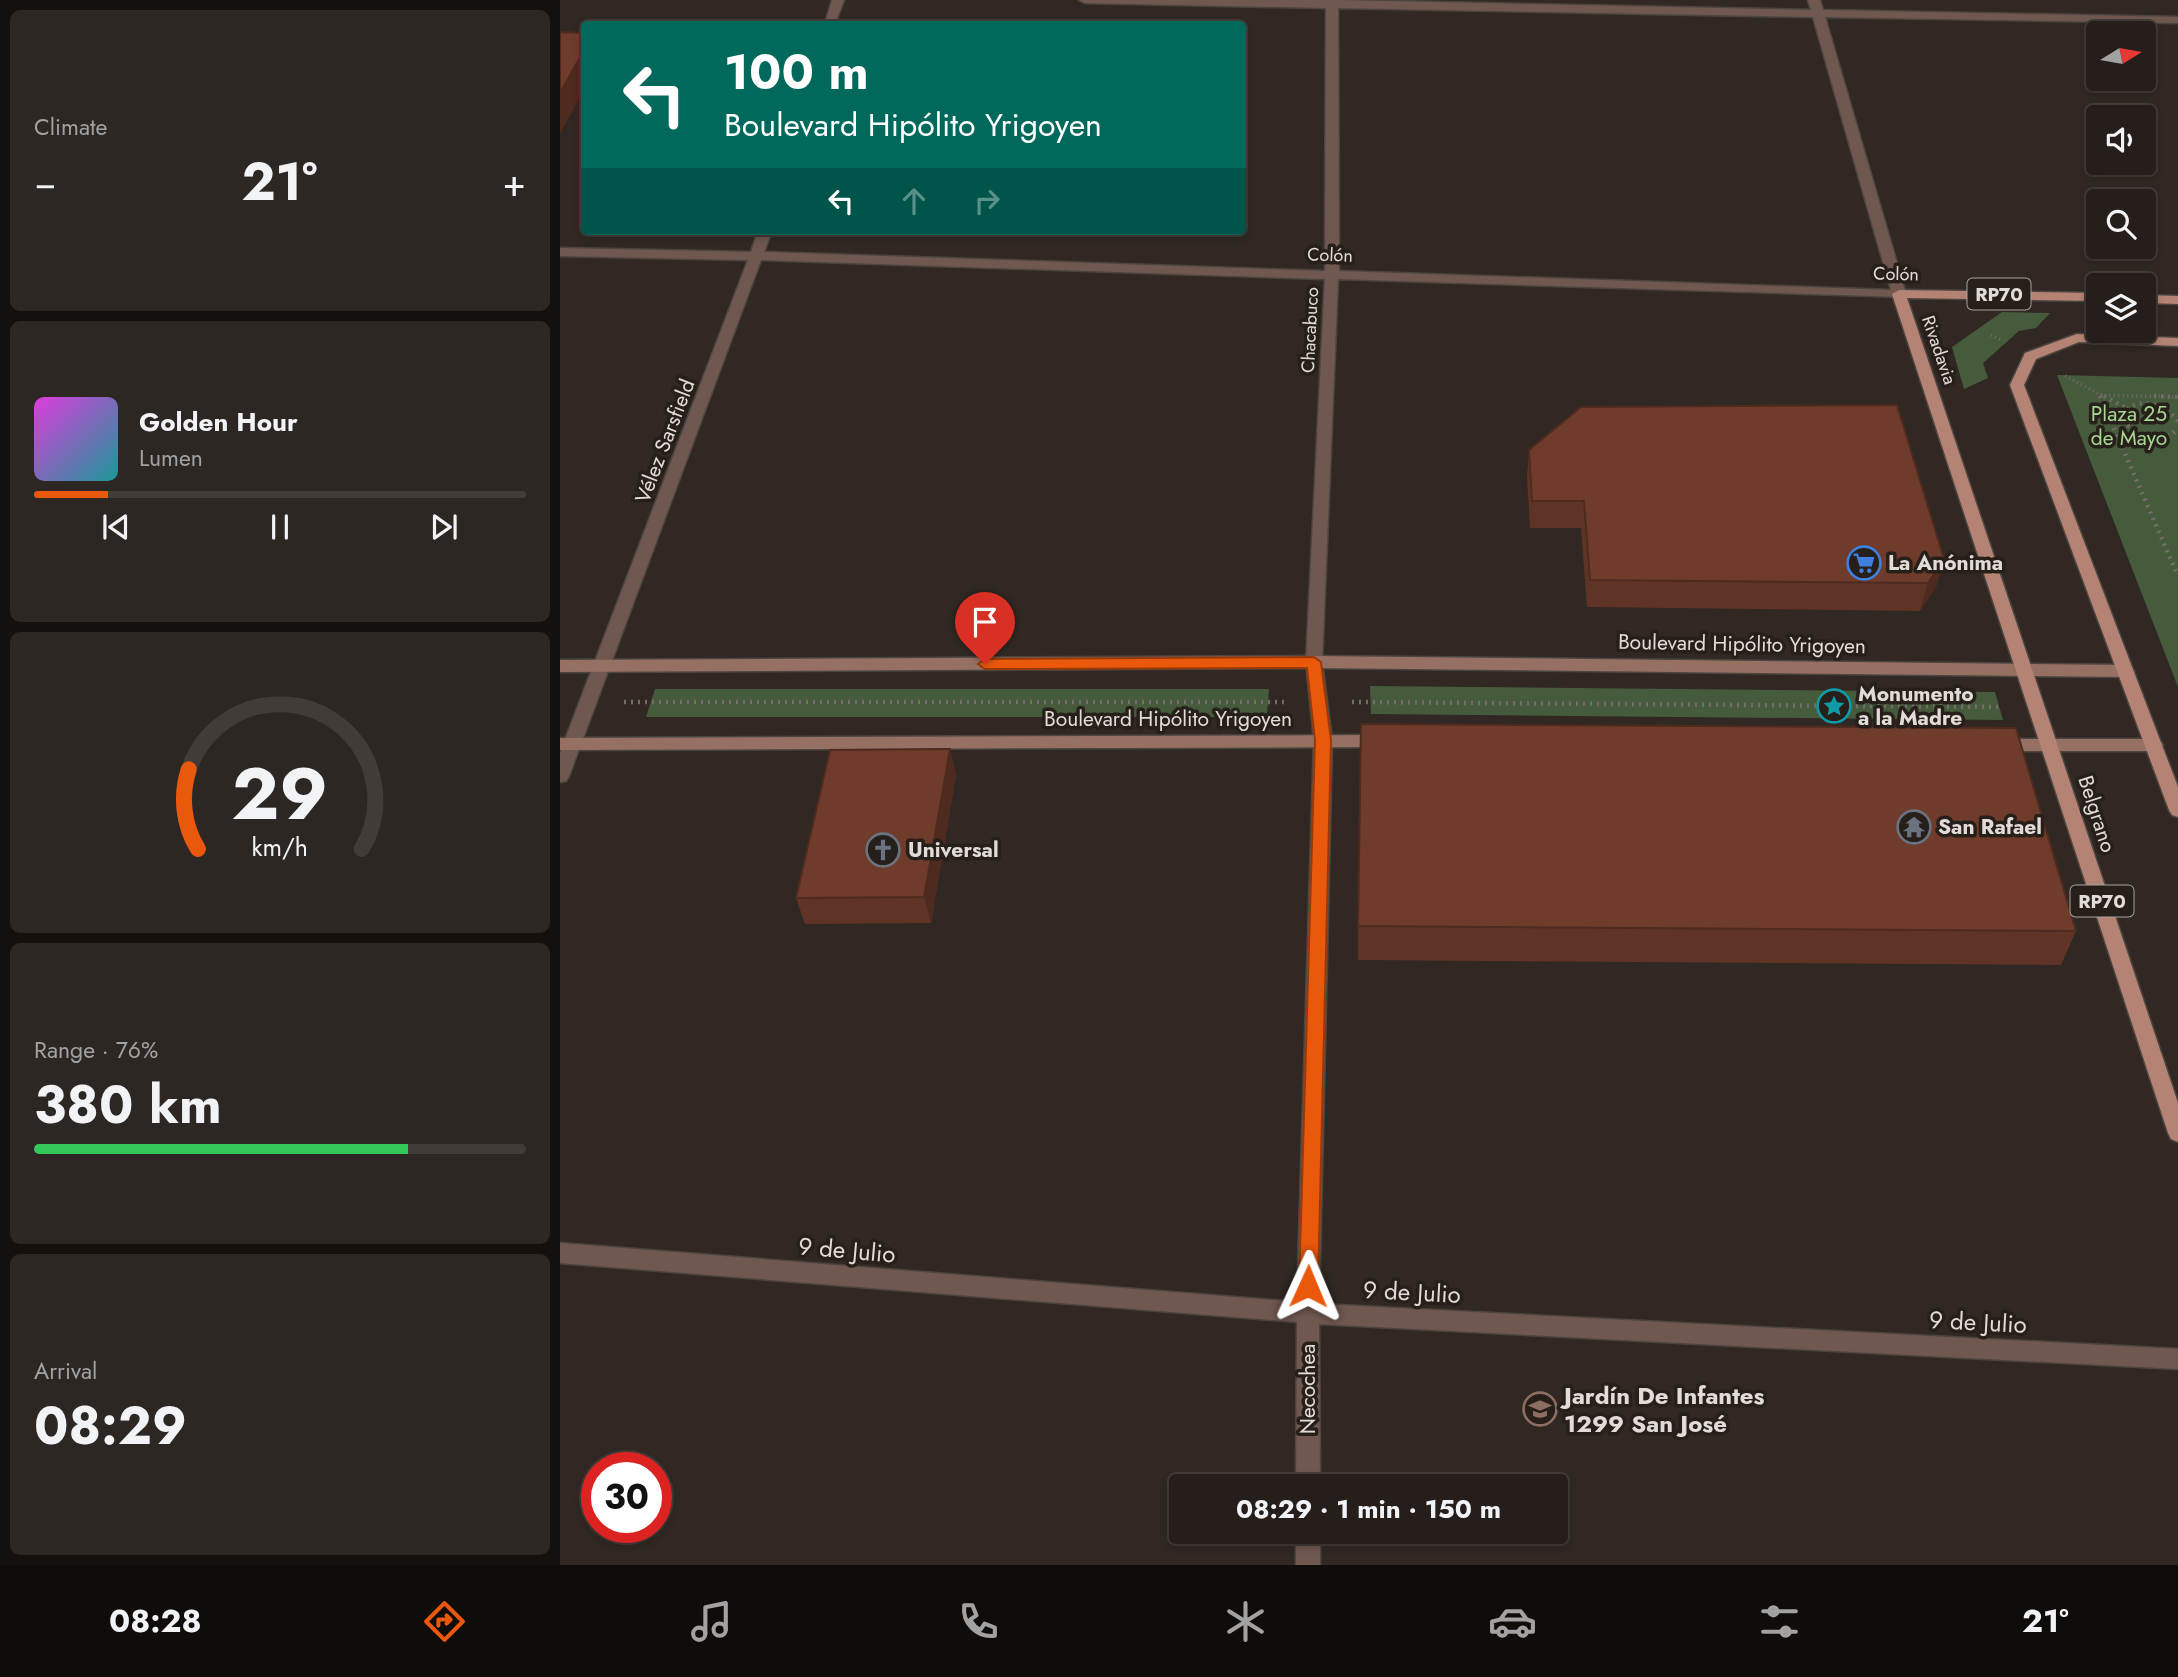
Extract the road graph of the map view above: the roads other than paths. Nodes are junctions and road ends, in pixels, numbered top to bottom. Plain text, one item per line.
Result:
1 (838, 0) edge
2 (1085, 0) edge
3 (1814, 0) edge
4 (1332, 3) edge
5 (1819, 13) junction
6 (2178, 20) edge
7 (831, 21) edge
8 (764, 235) edge
9 (560, 253) edge
10 (758, 256) junction
11 (1332, 274) junction
12 (1899, 293) junction
13 (2086, 297) edge
14 (2156, 299) edge
15 (2178, 300) edge
16 (2178, 342) edge
17 (1314, 662) junction
18 (560, 666) edge
19 (602, 666) junction
20 (2023, 670) junction
21 (2126, 670) junction
22 (1323, 740) junction
23 (1393, 741) edge
24 (565, 744) edge
25 (1981, 744) edge
26 (2050, 745) junction
27 (2154, 745) junction
28 (560, 776) edge
29 (2178, 810) edge
30 (2178, 1133) edge
31 (560, 1253) edge
32 (1308, 1313) junction
33 (2178, 1359) edge
34 (1308, 1474) edge
35 (1308, 1544) edge
36 (1308, 1565) edge

1 - 7 street
2 - 4 street
3 - 5 street, Rivadavia
4 - 5 street
4 - 11 street, Chacabuco
5 - 6 street
5 - 12 street, Rivadavia
8 - 10 street, Vélez Sarsfield
9 - 10 street, Colón
10 - 11 street, Colón
10 - 19 street, Vélez Sarsfield
11 - 12 street, Colón
11 - 17 street, Chacabuco
12 - 13 main road, Colón / RP70
12 - 20 main road, Rivadavia / RP70
14 - 15 main road
16 - 21 main road
17 - 19 main road, Boulevard Hipólito Yrigoyen
17 - 20 main road, Boulevard Hipólito Yrigoyen
17 - 22 street, Necochea
18 - 19 main road, Boulevard Hipólito Yrigoyen
19 - 24 street, Vélez Sarsfield
20 - 21 main road, Boulevard Hipólito Yrigoyen
20 - 26 main road, Belgrano / RP70
21 - 27 main road
22 - 23 main road, Boulevard Hipólito Yrigoyen
22 - 24 main road, Boulevard Hipólito Yrigoyen
22 - 32 street, Necochea
24 - 28 street, Vélez Sarsfield
25 - 26 main road
26 - 27 main road
26 - 30 main road, Belgrano / RP70
27 - 29 main road
31 - 32 street, 9 de Julio
32 - 33 street, 9 de Julio
32 - 34 street, Necochea
35 - 36 street

